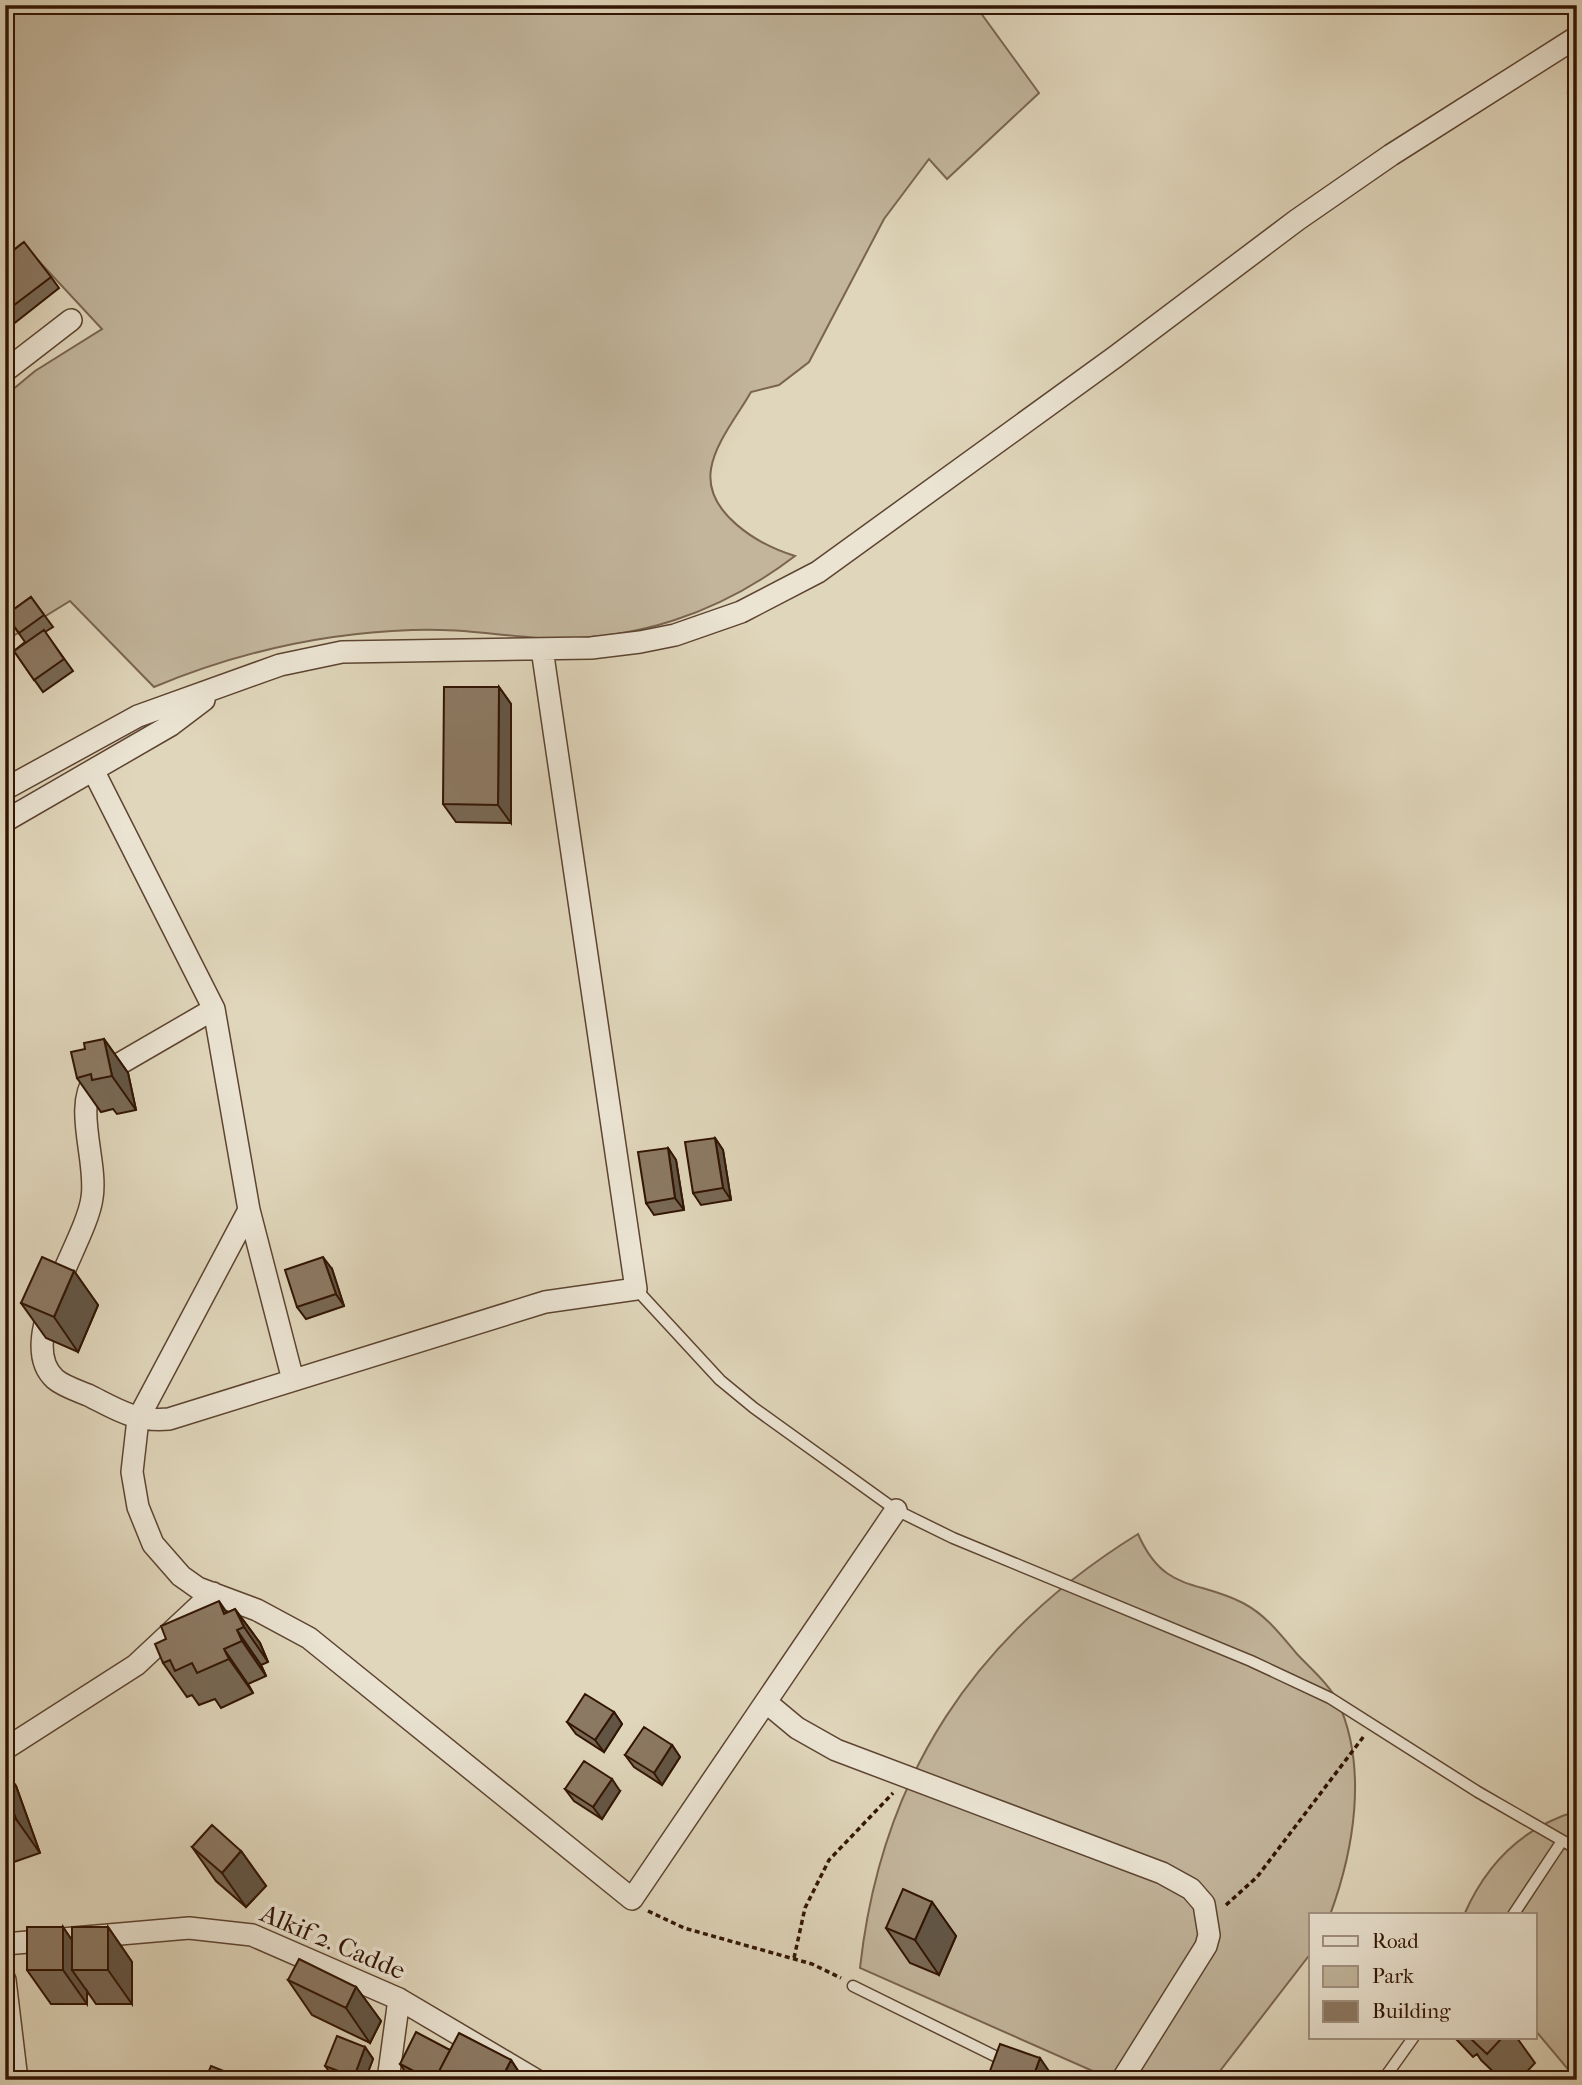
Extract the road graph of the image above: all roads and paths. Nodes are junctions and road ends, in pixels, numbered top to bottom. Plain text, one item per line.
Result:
1 (1577, 37) edge
2 (71, 320) dead end
3 (5, 371) edge
4 (542, 649) junction
5 (220, 688) junction
6 (93, 770) junction
7 (5, 789) edge
8 (5, 821) edge
9 (214, 1009) junction
10 (249, 1210) junction
11 (636, 1289) junction
12 (293, 1380) junction
13 (138, 1419) junction
14 (896, 1510) junction
15 (213, 1593) junction
16 (767, 1703) junction
17 (1373, 1723) junction
18 (5, 1749) edge
19 (908, 1777) junction
20 (1562, 1841) junction
21 (1577, 1849) edge
22 (632, 1899) junction
23 (1208, 1913) junction
24 (1514, 1913) edge
25 (5, 1944) edge
26 (794, 1958) junction
27 (5, 1980) edge
28 (853, 1986) joint
29 (399, 1999) junction
30 (1412, 2039) edge
31 (1022, 2069) edge
32 (17, 2080) edge
33 (388, 2080) edge
34 (536, 2080) edge
35 (1122, 2080) edge
36 (1383, 2080) edge

1 - 4 street
2 - 3 street
4 - 5 street
4 - 11 street
5 - 6 street
5 - 7 street
6 - 8 street
6 - 9 street
9 - 10 street
9 - 13 street
10 - 12 street
10 - 13 street
11 - 12 street
11 - 14 lane
12 - 13 street
13 - 15 street
14 - 16 street
14 - 17 lane
15 - 18 street
15 - 22 street
16 - 19 street
16 - 22 street
17 - 20 lane
17 - 23 path
19 - 23 street
19 - 26 path
20 - 21 lane
20 - 24 lane
22 - 26 path
23 - 35 street
25 - 29 street, Alkif 2. Cadde
26 - 28 path
27 - 32 street
28 - 31 lane
29 - 33 street
29 - 34 street, Alkif 2. Cadde
30 - 36 lane

